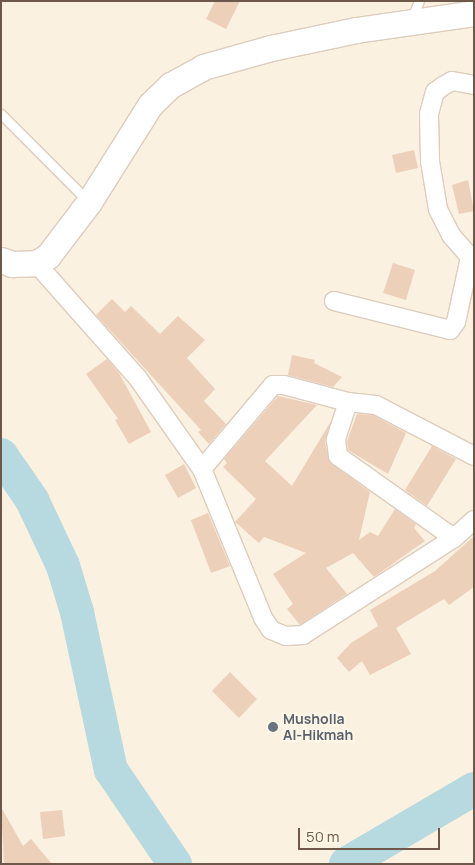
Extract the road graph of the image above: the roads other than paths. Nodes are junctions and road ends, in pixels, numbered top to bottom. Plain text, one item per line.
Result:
1 (415, 11) edge
2 (474, 13) edge
3 (474, 85) edge
4 (1, 114) edge
5 (89, 202) junction
6 (472, 258) edge
7 (1, 260) edge
8 (36, 263) junction
9 (334, 301) dead end
10 (348, 402) junction
11 (474, 456) edge
12 (202, 469) junction
13 (474, 520) edge
14 (454, 538) junction

1 - 2 street
1 - 5 street
3 - 6 street
4 - 5 lane
5 - 8 street
6 - 9 street
7 - 8 street
8 - 12 street
10 - 11 street
10 - 12 street
10 - 14 street
12 - 14 street
13 - 14 street

